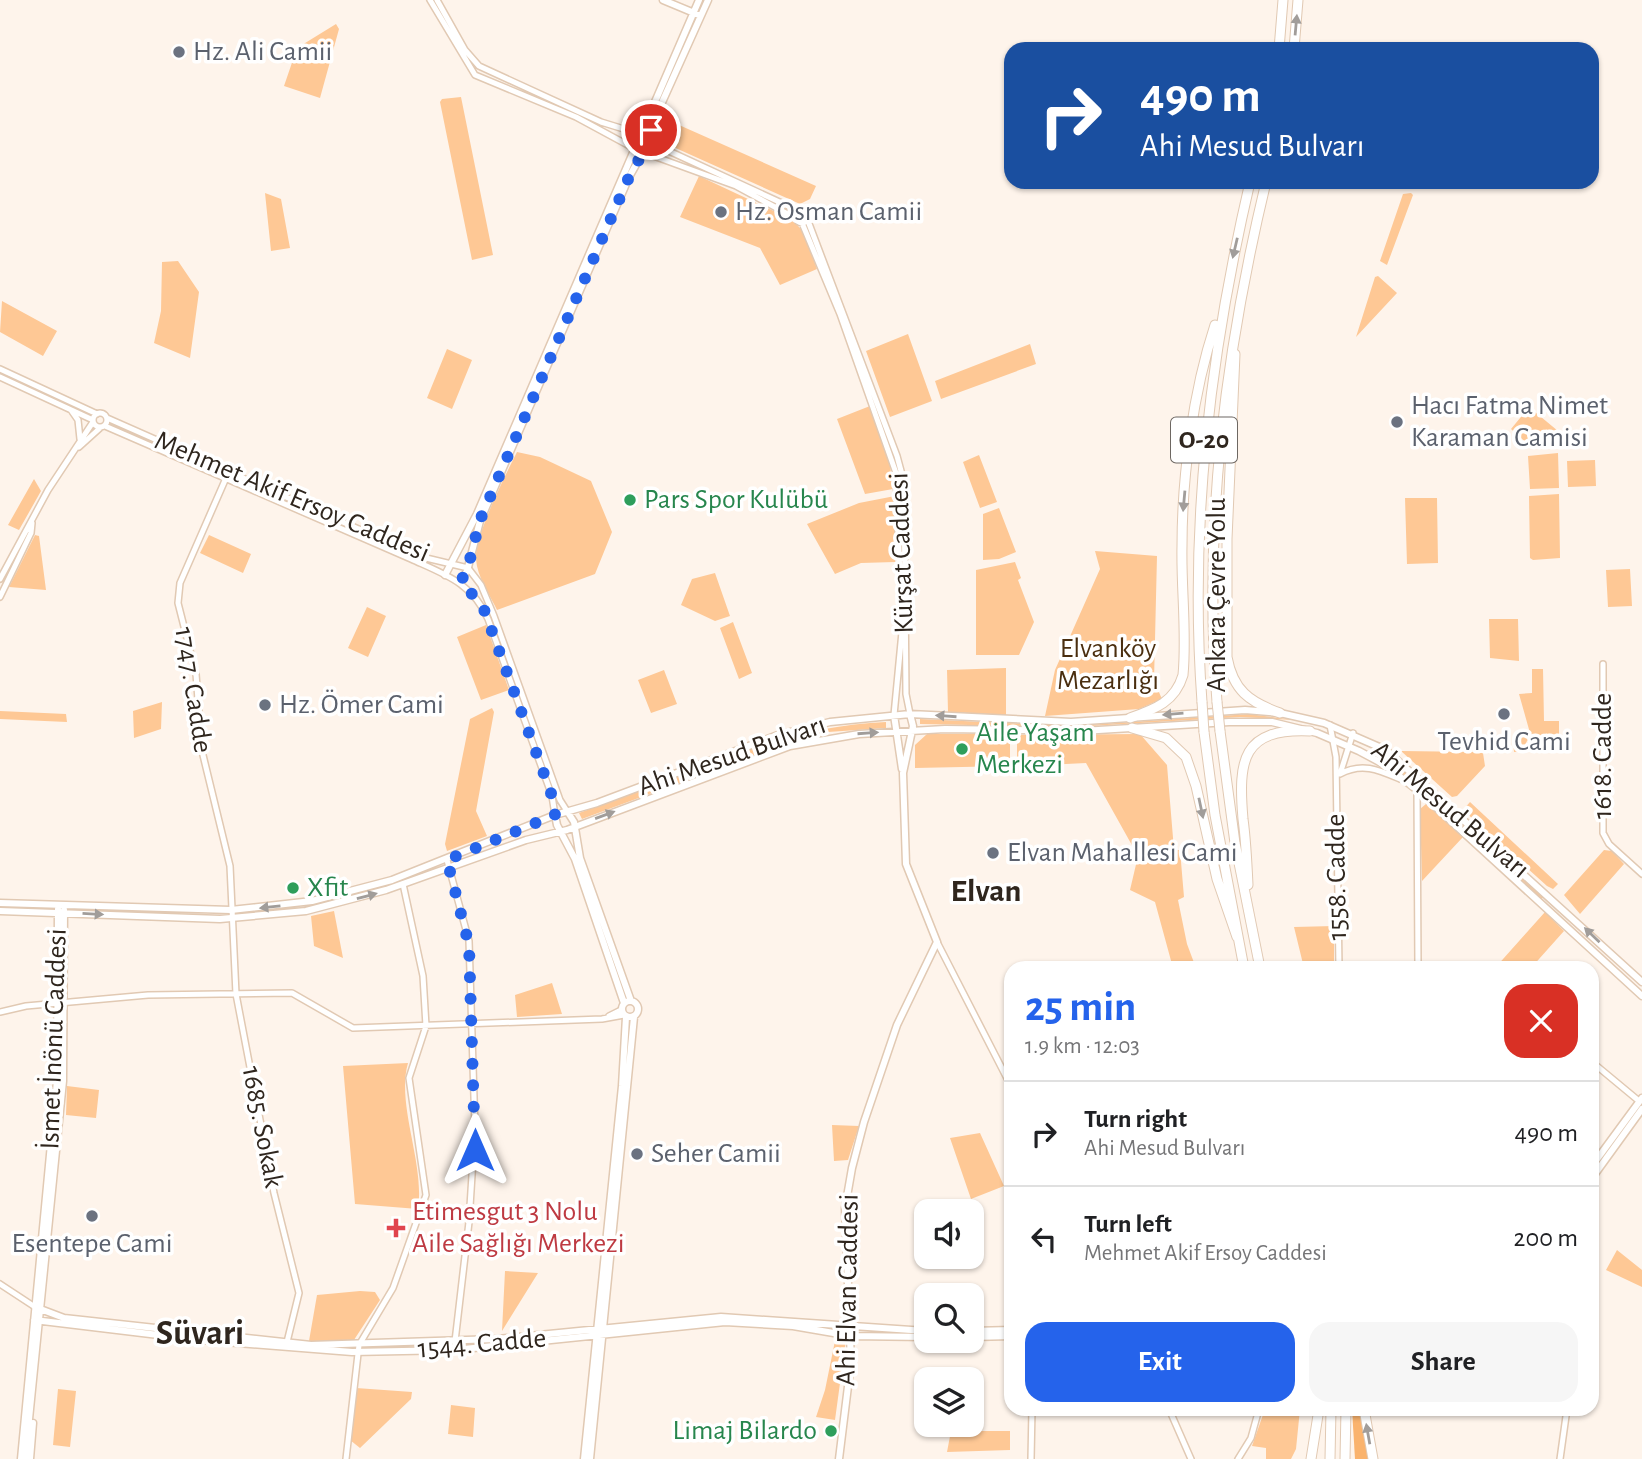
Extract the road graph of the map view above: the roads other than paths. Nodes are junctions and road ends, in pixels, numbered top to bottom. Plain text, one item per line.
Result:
1 (430, 0) edge
2 (437, 0) edge
3 (663, 0) edge
4 (699, 0) edge
5 (708, 0) edge
6 (1283, 0) edge
7 (1298, 0) edge
8 (698, 14) junction
9 (1280, 42) edge
10 (1295, 42) edge
11 (640, 134) junction
12 (650, 140) junction
13 (633, 147) junction
14 (644, 152) junction
15 (1248, 189) edge
16 (1264, 189) edge
17 (799, 211) junction
18 (795, 218) junction
19 (805, 222) junction
20 (1225, 290) junction
21 (1237, 314) junction
22 (0, 369) edge
23 (0, 377) edge
24 (68, 407) junction
25 (94, 418) junction
26 (107, 418) junction
27 (103, 427) junction
28 (79, 444) junction
29 (226, 478) junction
30 (33, 520) junction
31 (451, 562) junction
32 (468, 568) junction
33 (446, 575) junction
34 (0, 579) edge
35 (460, 582) junction
36 (0, 597) edge
37 (1603, 664) dead end
38 (1280, 713) junction
39 (910, 714) junction
40 (894, 715) junction
41 (1131, 723) junction
42 (1330, 725) junction
43 (913, 730) junction
44 (1310, 730) junction
45 (896, 732) junction
46 (1353, 733) junction
47 (1332, 739) junction
48 (1349, 746) junction
49 (903, 773) junction
50 (1340, 774) junction
51 (1407, 781) junction
52 (1336, 787) junction
53 (1417, 790) junction
54 (567, 811) junction
55 (555, 815) junction
56 (574, 827) junction
57 (561, 831) junction
58 (447, 860) junction
59 (450, 868) junction
60 (1642, 874) edge
61 (403, 884) junction
62 (0, 903) edge
63 (58, 904) junction
64 (231, 910) junction
65 (0, 911) edge
66 (58, 913) junction
67 (66, 913) junction
68 (1250, 915) junction
69 (232, 919) junction
70 (1237, 937) junction
71 (937, 942) junction
72 (1242, 961) edge
73 (1259, 961) edge
74 (1339, 961) edge
75 (1418, 961) edge
76 (1642, 982) edge
77 (236, 994) junction
78 (1642, 996) edge
79 (61, 1003) junction
80 (625, 1009) junction
81 (0, 1012) edge
82 (634, 1017) junction
83 (473, 1024) junction
84 (426, 1026) junction
85 (1599, 1067) edge
86 (1004, 1072) edge
87 (1640, 1099) edge
88 (1642, 1109) edge
89 (1599, 1156) edge
90 (1599, 1168) edge
91 (0, 1284) edge
92 (38, 1309) junction
93 (36, 1320) junction
94 (1004, 1330) edge
95 (601, 1331) junction
96 (914, 1331) edge
97 (984, 1331) edge
98 (851, 1332) junction
99 (914, 1336) edge
100 (1004, 1336) edge
101 (984, 1337) edge
102 (287, 1342) junction
103 (454, 1346) junction
104 (358, 1348) junction
105 (33, 1383) junction
106 (1032, 1416) edge
107 (1172, 1416) edge
108 (1257, 1416) edge
109 (1318, 1416) edge
110 (1331, 1416) edge
111 (1346, 1416) edge
112 (1365, 1416) edge
113 (1566, 1416) edge
114 (25, 1459) edge
115 (345, 1459) edge
116 (584, 1459) edge
117 (590, 1459) edge
118 (839, 1459) edge
119 (1031, 1459) edge
120 (1191, 1459) edge
121 (1238, 1459) edge
122 (1311, 1459) edge
123 (1331, 1459) edge
124 (1345, 1459) edge
125 (1373, 1459) edge
126 (1560, 1459) edge

1 - 13 street
2 - 11 street
3 - 8 main road
4 - 8 main road
5 - 8 main road
6 - 9 highway
10 -> 7 highway
8 - 11 main road
8 - 12 main road
11 - 12 street
11 - 13 main road
12 - 14 main road
12 - 17 street
13 - 14 street
13 - 31 main road
14 - 18 street
14 - 32 main road
15 -> 20 highway, Ankara Çevre Yolu / O-20
16 - 21 highway, Ankara Çevre Yolu / O-20
17 - 18 street
17 - 19 street
18 - 19 street
19 - 39 street, Kürşat Caddesi
19 - 40 street, Kürşat Caddesi
20 -> 41 highway
20 - 70 highway, Ankara Çevre Yolu / O-20, bridge
21 - 38 highway
21 - 68 highway, Ankara Çevre Yolu / O-20, bridge
22 - 25 street
23 - 24 street
24 - 25 street
24 - 28 street
25 - 26 street, Mehmet Akif Ersoy Caddesi
25 - 27 street, Mehmet Akif Ersoy Caddesi
25 - 28 street
26 - 27 street
26 - 31 street, Mehmet Akif Ersoy Caddesi
27 - 28 street
27 - 29 street, Mehmet Akif Ersoy Caddesi
28 - 30 street
29 - 33 street, Mehmet Akif Ersoy Caddesi
29 - 64 street, 1747. Cadde
30 - 34 street
30 - 36 street
31 - 32 street, Mehmet Akif Ersoy Caddesi
31 - 33 main road
32 - 35 main road
32 - 54 street, Mehmet Akif Ersoy Caddesi
33 - 35 street, Mehmet Akif Ersoy Caddesi
35 - 55 street, Mehmet Akif Ersoy Caddesi
37 - 60 street, 1618. Cadde
38 -> 41 main road, Ahi Mesud Bulvarı
38 - 42 main road, Ahi Mesud Bulvarı
39 - 40 main road, Ahi Mesud Bulvarı
41 -> 39 main road, Ahi Mesud Bulvarı
39 - 43 main road, Kürşat Caddesi
40 - 45 main road, Kürşat Caddesi
40 - 54 main road, Ahi Mesud Bulvarı
41 - 43 main road, Ahi Mesud Bulvarı
41 - 44 main road, Ahi Mesud Bulvarı
41 -> 70 highway
42 - 46 main road, Ahi Mesud Bulvarı
42 - 47 street
43 - 45 main road, Ahi Mesud Bulvarı
43 - 49 main road, Kürşat Caddesi
44 - 47 main road, Ahi Mesud Bulvarı
44 - 68 highway
45 - 49 main road, Kürşat Caddesi
56 -> 45 main road, Ahi Mesud Bulvarı
46 - 48 street
76 -> 46 main road, Ahi Mesud Bulvarı
47 - 48 main road, Ahi Mesud Bulvarı
47 - 52 street
48 - 50 street
48 - 51 main road, Ahi Mesud Bulvarı
49 - 71 main road, Kürşat Caddesi
50 - 51 street
50 - 52 street
51 - 53 main road, Ahi Mesud Bulvarı
52 - 74 street, 1558. Cadde
53 - 75 street
53 - 78 main road, Ahi Mesud Bulvarı
54 - 55 main road, Ahi Mesud Bulvarı
54 - 56 main road
55 - 57 main road
55 - 58 main road, Ahi Mesud Bulvarı
56 - 57 main road, Ahi Mesud Bulvarı
56 - 80 main road
57 - 59 main road, Ahi Mesud Bulvarı
57 - 80 main road
58 - 59 street
58 -> 64 main road, Ahi Mesud Bulvarı
59 - 61 main road, Ahi Mesud Bulvarı
59 - 83 street
69 -> 61 main road, Ahi Mesud Bulvarı
61 - 84 street
62 - 63 main road, Ahi Mesud Bulvarı
63 - 64 main road, Ahi Mesud Bulvarı
63 - 66 main road, İsmet İnönü Caddesi
63 - 67 main road, İsmet İnönü Caddesi
64 - 69 street, 1685. Sokak
65 - 66 main road, Ahi Mesud Bulvarı
66 - 67 main road, Ahi Mesud Bulvarı
66 - 79 main road, İsmet İnönü Caddesi
67 -> 69 main road, Ahi Mesud Bulvarı
67 - 79 main road, İsmet İnönü Caddesi
68 - 73 highway, Ankara Çevre Yolu / O-20
69 - 77 street, 1685. Sokak
70 - 72 highway, Ankara Çevre Yolu / O-20
71 - 86 street, Kürşat Caddesi
71 - 98 main road, Ahi Elvan Caddesi
77 - 79 street
77 - 84 street
77 - 102 street, 1685. Sokak
79 - 81 street
79 - 92 main road, İsmet İnönü Caddesi
80 - 82 main road
80 - 82 main road
80 - 83 street
80 - 95 main road
82 - 95 main road
83 - 84 street
83 - 103 street
84 - 104 street
85 - 87 street
87 - 89 main road
88 - 90 main road
91 - 92 street
92 - 93 main road, İsmet İnönü Caddesi
92 - 102 main road, 1544. Cadde
93 - 104 main road, 1544. Cadde
93 - 105 main road
93 - 114 main road
94 - 97 main road
95 - 98 main road, 1544. Cadde
95 - 103 main road, 1544. Cadde
95 - 116 main road
95 - 117 main road
96 - 98 main road, 1544. Cadde
98 - 99 main road, 1544. Cadde
98 - 118 main road, Ahi Elvan Caddesi
100 - 101 main road
102 - 104 main road, 1544. Cadde
103 - 104 main road, 1544. Cadde
104 - 115 street
105 - 114 main road
105 - 114 main road
106 - 119 street
107 - 120 street
108 - 121 street
109 - 122 highway
110 - 123 highway
111 - 124 highway
125 -> 112 highway
113 - 126 street

